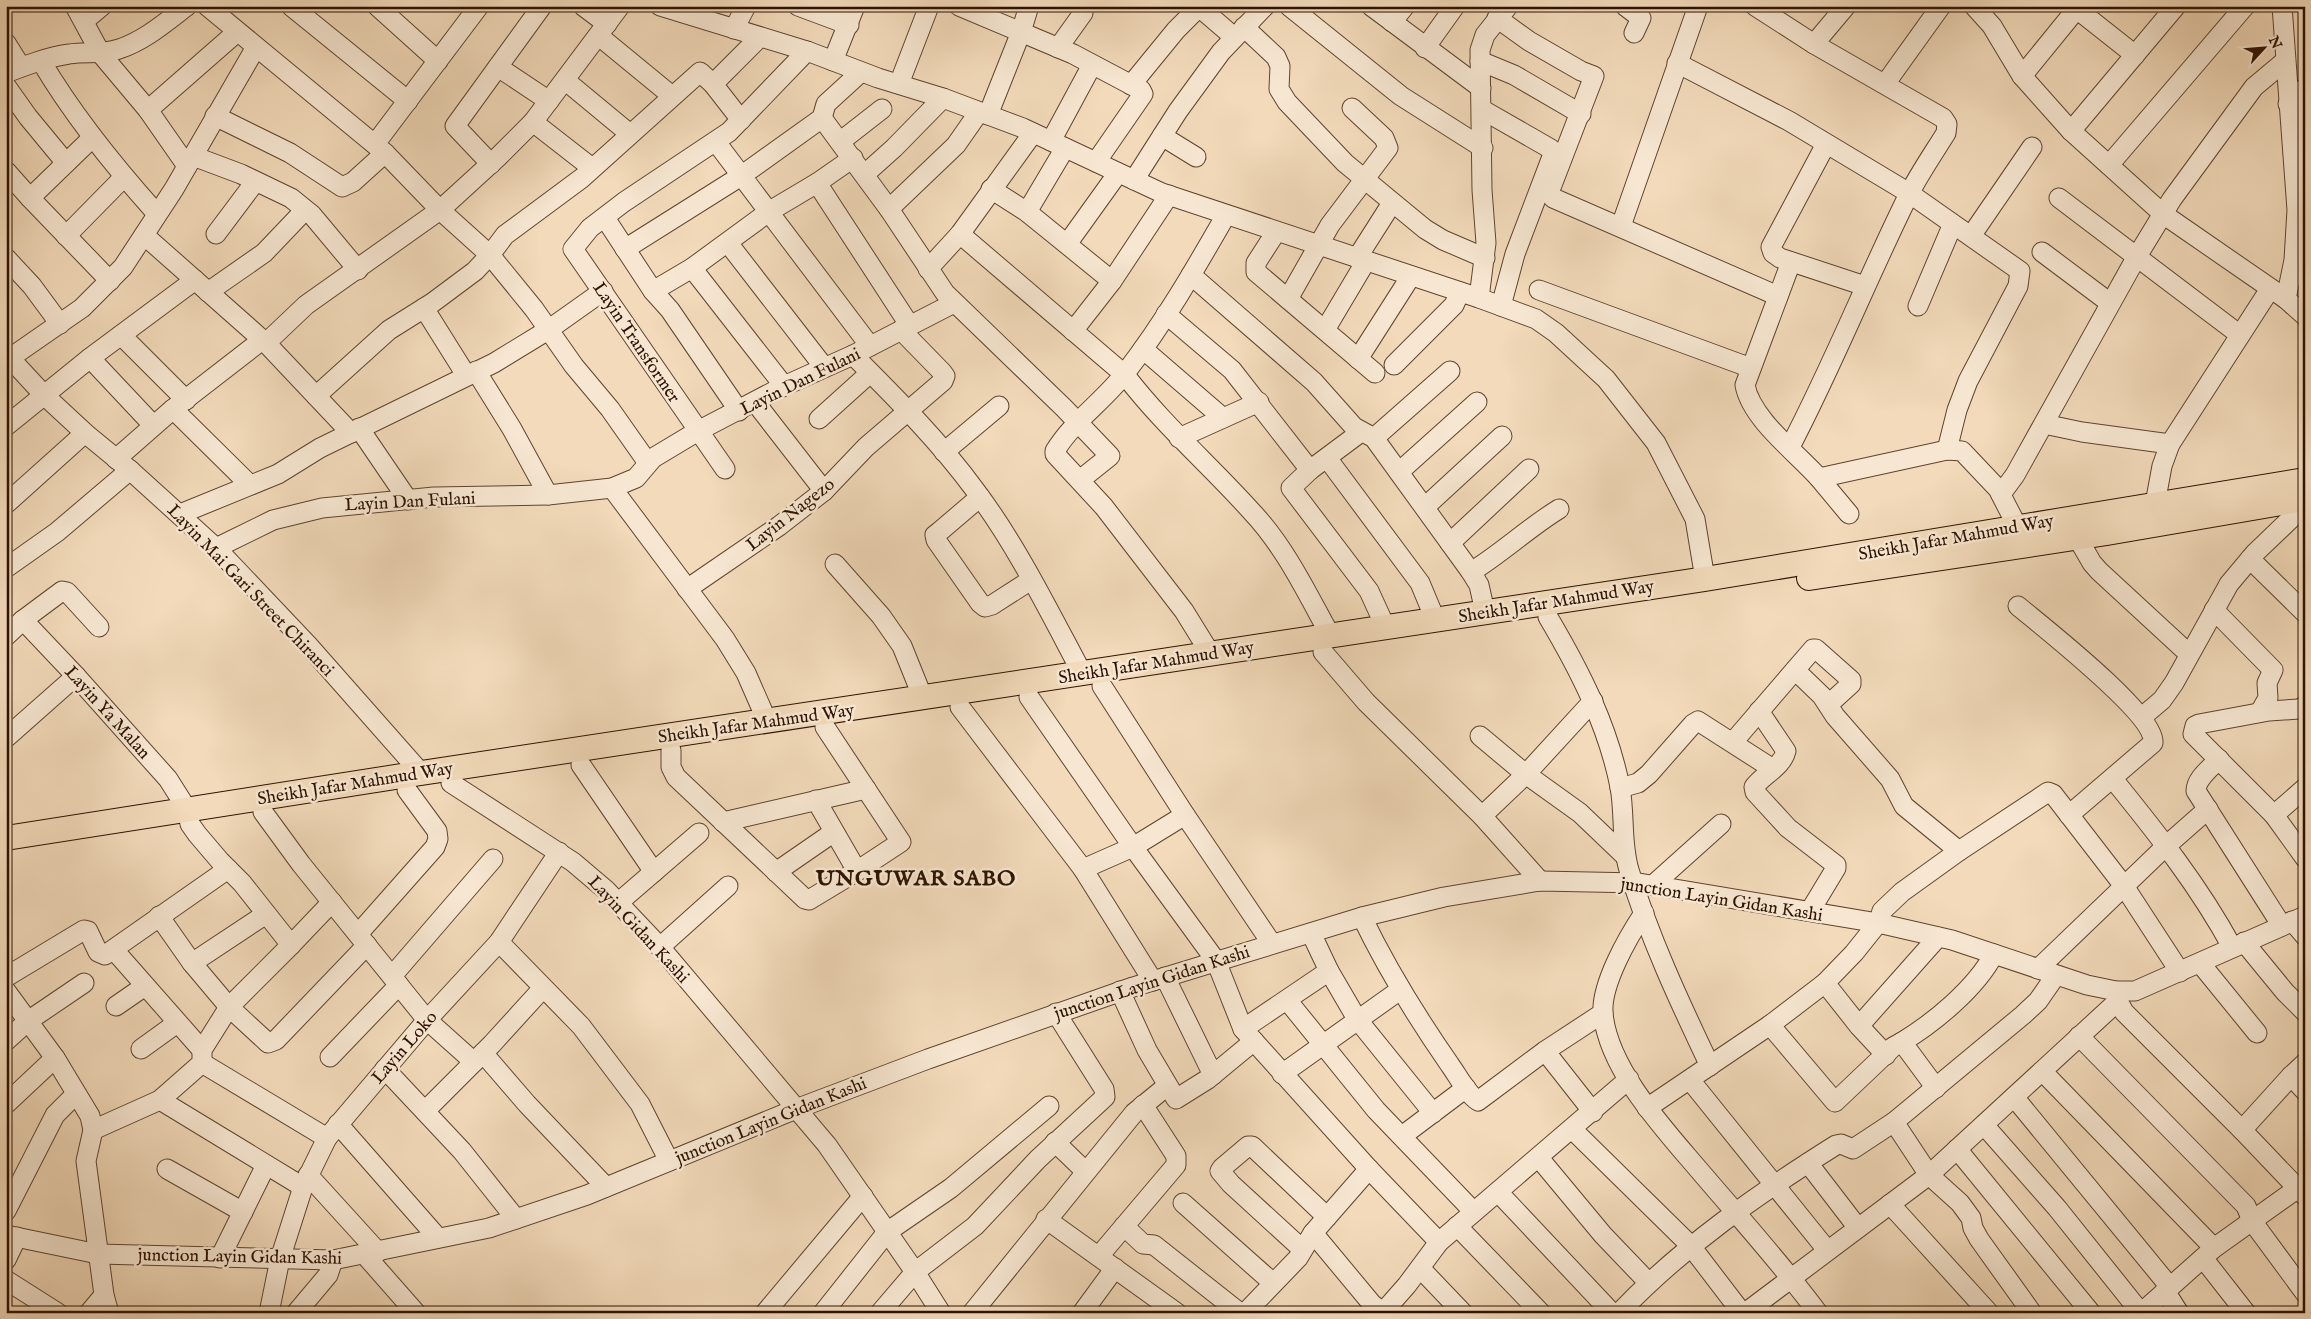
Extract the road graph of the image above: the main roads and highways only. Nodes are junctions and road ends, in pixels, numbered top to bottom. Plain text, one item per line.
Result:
1 (2301, 498) edge
2 (1326, 643) junction
3 (414, 781) junction
4 (188, 816) junction
5 (7, 839) edge

1 - 2 main road, Sheikh Jafar Mahmud Way
1 - 2 main road, Sheikh Jafar Mahmud Way
2 - 3 main road, Sheikh Jafar Mahmud Way
2 - 3 main road, Sheikh Jafar Mahmud Way
3 - 4 main road, Sheikh Jafar Mahmud Way
3 - 4 main road, Sheikh Jafar Mahmud Way
4 - 5 main road, Sheikh Jafar Mahmud Way

